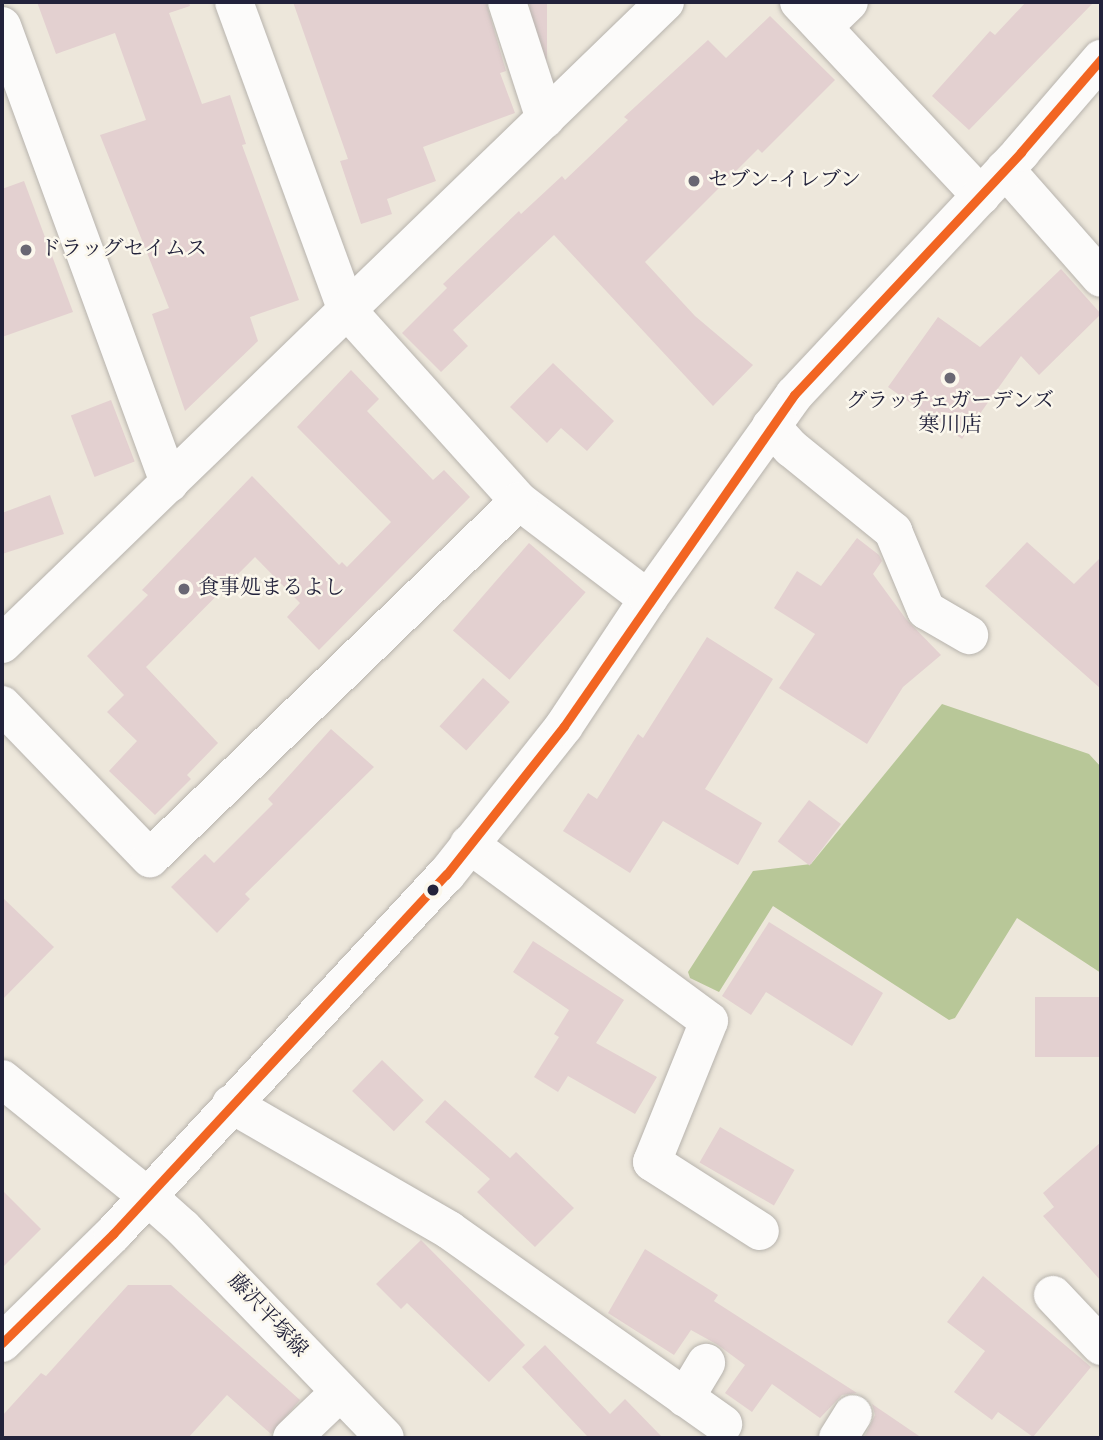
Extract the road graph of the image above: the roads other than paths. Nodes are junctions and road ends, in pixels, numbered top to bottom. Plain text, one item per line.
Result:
1 (234, 2) edge
2 (507, 2) edge
3 (665, 2) edge
4 (824, 10) edge
5 (2, 26) edge
6 (1101, 59) edge
7 (545, 118) junction
8 (993, 182) junction
9 (1101, 278) edge
10 (347, 310) junction
11 (771, 426) junction
12 (169, 482) junction
13 (519, 500) junction
14 (648, 599) junction
15 (969, 635) dead end
16 (2, 644) edge
17 (2, 705) edge
18 (469, 844) junction
19 (2, 1079) edge
20 (231, 1104) junction
21 (147, 1196) junction
22 (760, 1231) dead end
23 (1053, 1296) dead end
24 (2, 1343) edge
25 (1101, 1346) edge
26 (706, 1363) dead end
27 (339, 1393) junction
28 (685, 1398) junction
29 (723, 1424) dead end
30 (292, 1438) edge
31 (386, 1438) edge

1 - 10 street
2 - 7 street
3 - 7 street
4 - 8 street
5 - 12 street
6 - 8 street
7 - 10 street
8 - 9 street
8 - 11 street
10 - 12 street
10 - 13 street
11 - 14 street
11 - 15 street
12 - 16 street
13 - 14 street
13 - 17 street
14 - 18 street
18 - 20 street
18 - 22 street
19 - 21 street, 藤沢平塚線
20 - 21 street
20 - 28 street
21 - 24 street
21 - 27 street, 藤沢平塚線
23 - 25 street
26 - 28 street
27 - 30 street
27 - 31 street, 藤沢平塚線
28 - 29 street

